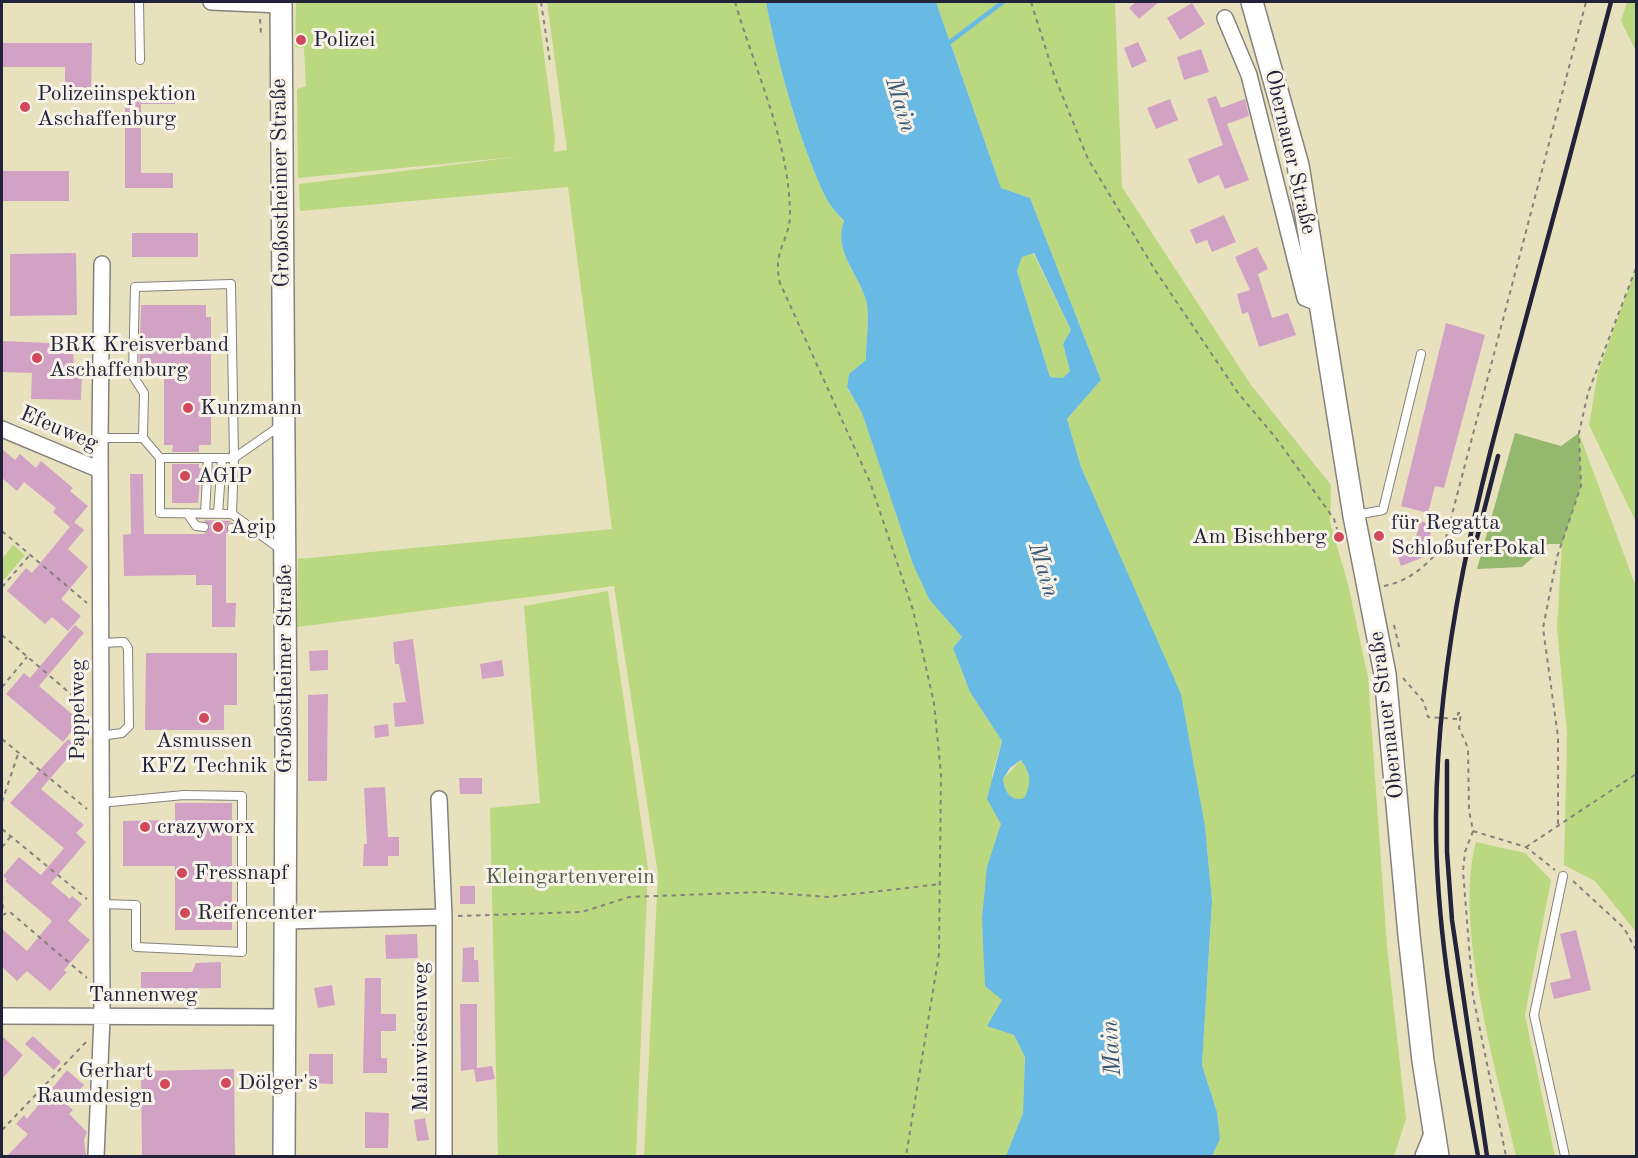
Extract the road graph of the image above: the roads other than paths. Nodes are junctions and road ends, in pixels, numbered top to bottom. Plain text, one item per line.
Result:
1 (139, 2) edge
2 (211, 2) edge
3 (1252, 2) edge
4 (280, 3) edge
5 (1225, 18) dead end
6 (140, 60) dead end
7 (102, 264) dead end
8 (1320, 304) junction
9 (1421, 354) dead end
10 (284, 423) junction
11 (2, 429) edge
12 (100, 438) junction
13 (143, 438) junction
14 (160, 458) junction
15 (208, 458) junction
16 (222, 458) junction
17 (234, 458) junction
18 (100, 470) junction
19 (187, 513) junction
20 (205, 514) junction
21 (218, 514) junction
22 (232, 514) junction
23 (1344, 517) junction
24 (249, 526) junction
25 (204, 527) dead end
26 (232, 528) dead end
27 (284, 552) junction
28 (100, 643) junction
29 (100, 736) junction
30 (439, 799) dead end
31 (100, 811) junction
32 (1563, 876) road end
33 (100, 907) junction
34 (444, 916) junction
35 (285, 921) junction
36 (2, 1016) edge
37 (284, 1017) junction
38 (102, 1018) junction
39 (1434, 1128) junction
40 (96, 1156) edge
41 (284, 1156) edge
42 (444, 1156) edge
43 (1423, 1156) edge
44 (1438, 1156) edge
45 (1564, 1156) edge

1 - 6 lane
2 - 4 street
3 - 8 main road, Obernauer Straße
4 - 10 main road, Großostheimer Straße
5 - 8 street, Obernauer Straße
7 - 12 street, Pappelweg
8 - 23 main road, Obernauer Straße
9 - 23 lane
10 - 17 lane
10 - 27 main road, Großostheimer Straße
11 - 18 street, Efeuweg
12 - 13 lane
12 - 18 street, Pappelweg
13 - 14 lane
13 - 17 lane
14 - 15 lane
14 - 19 lane
15 - 16 lane
15 - 20 lane
16 - 17 lane
16 - 21 lane
17 - 22 lane
18 - 28 street, Pappelweg
19 - 20 lane
19 - 25 lane
20 - 21 lane
21 - 22 lane
22 - 24 lane
23 - 39 main road, Obernauer Straße
24 - 26 lane
24 - 27 lane
27 - 35 main road, Großostheimer Straße
28 - 29 street, Pappelweg
28 - 29 lane
29 - 31 street, Pappelweg
30 - 34 street, Mainwiesenweg
31 - 33 street, Pappelweg
31 - 33 lane
32 - 45 lane
33 - 38 street, Pappelweg
34 - 35 street
34 - 42 street, Mainwiesenweg
35 - 37 main road, Großostheimer Straße
36 - 38 street, Tannenweg
37 - 38 street, Tannenweg
37 - 41 main road, Großostheimer Straße
38 - 40 street, Pappelweg
39 - 43 street
39 - 44 main road, Obernauer Straße

